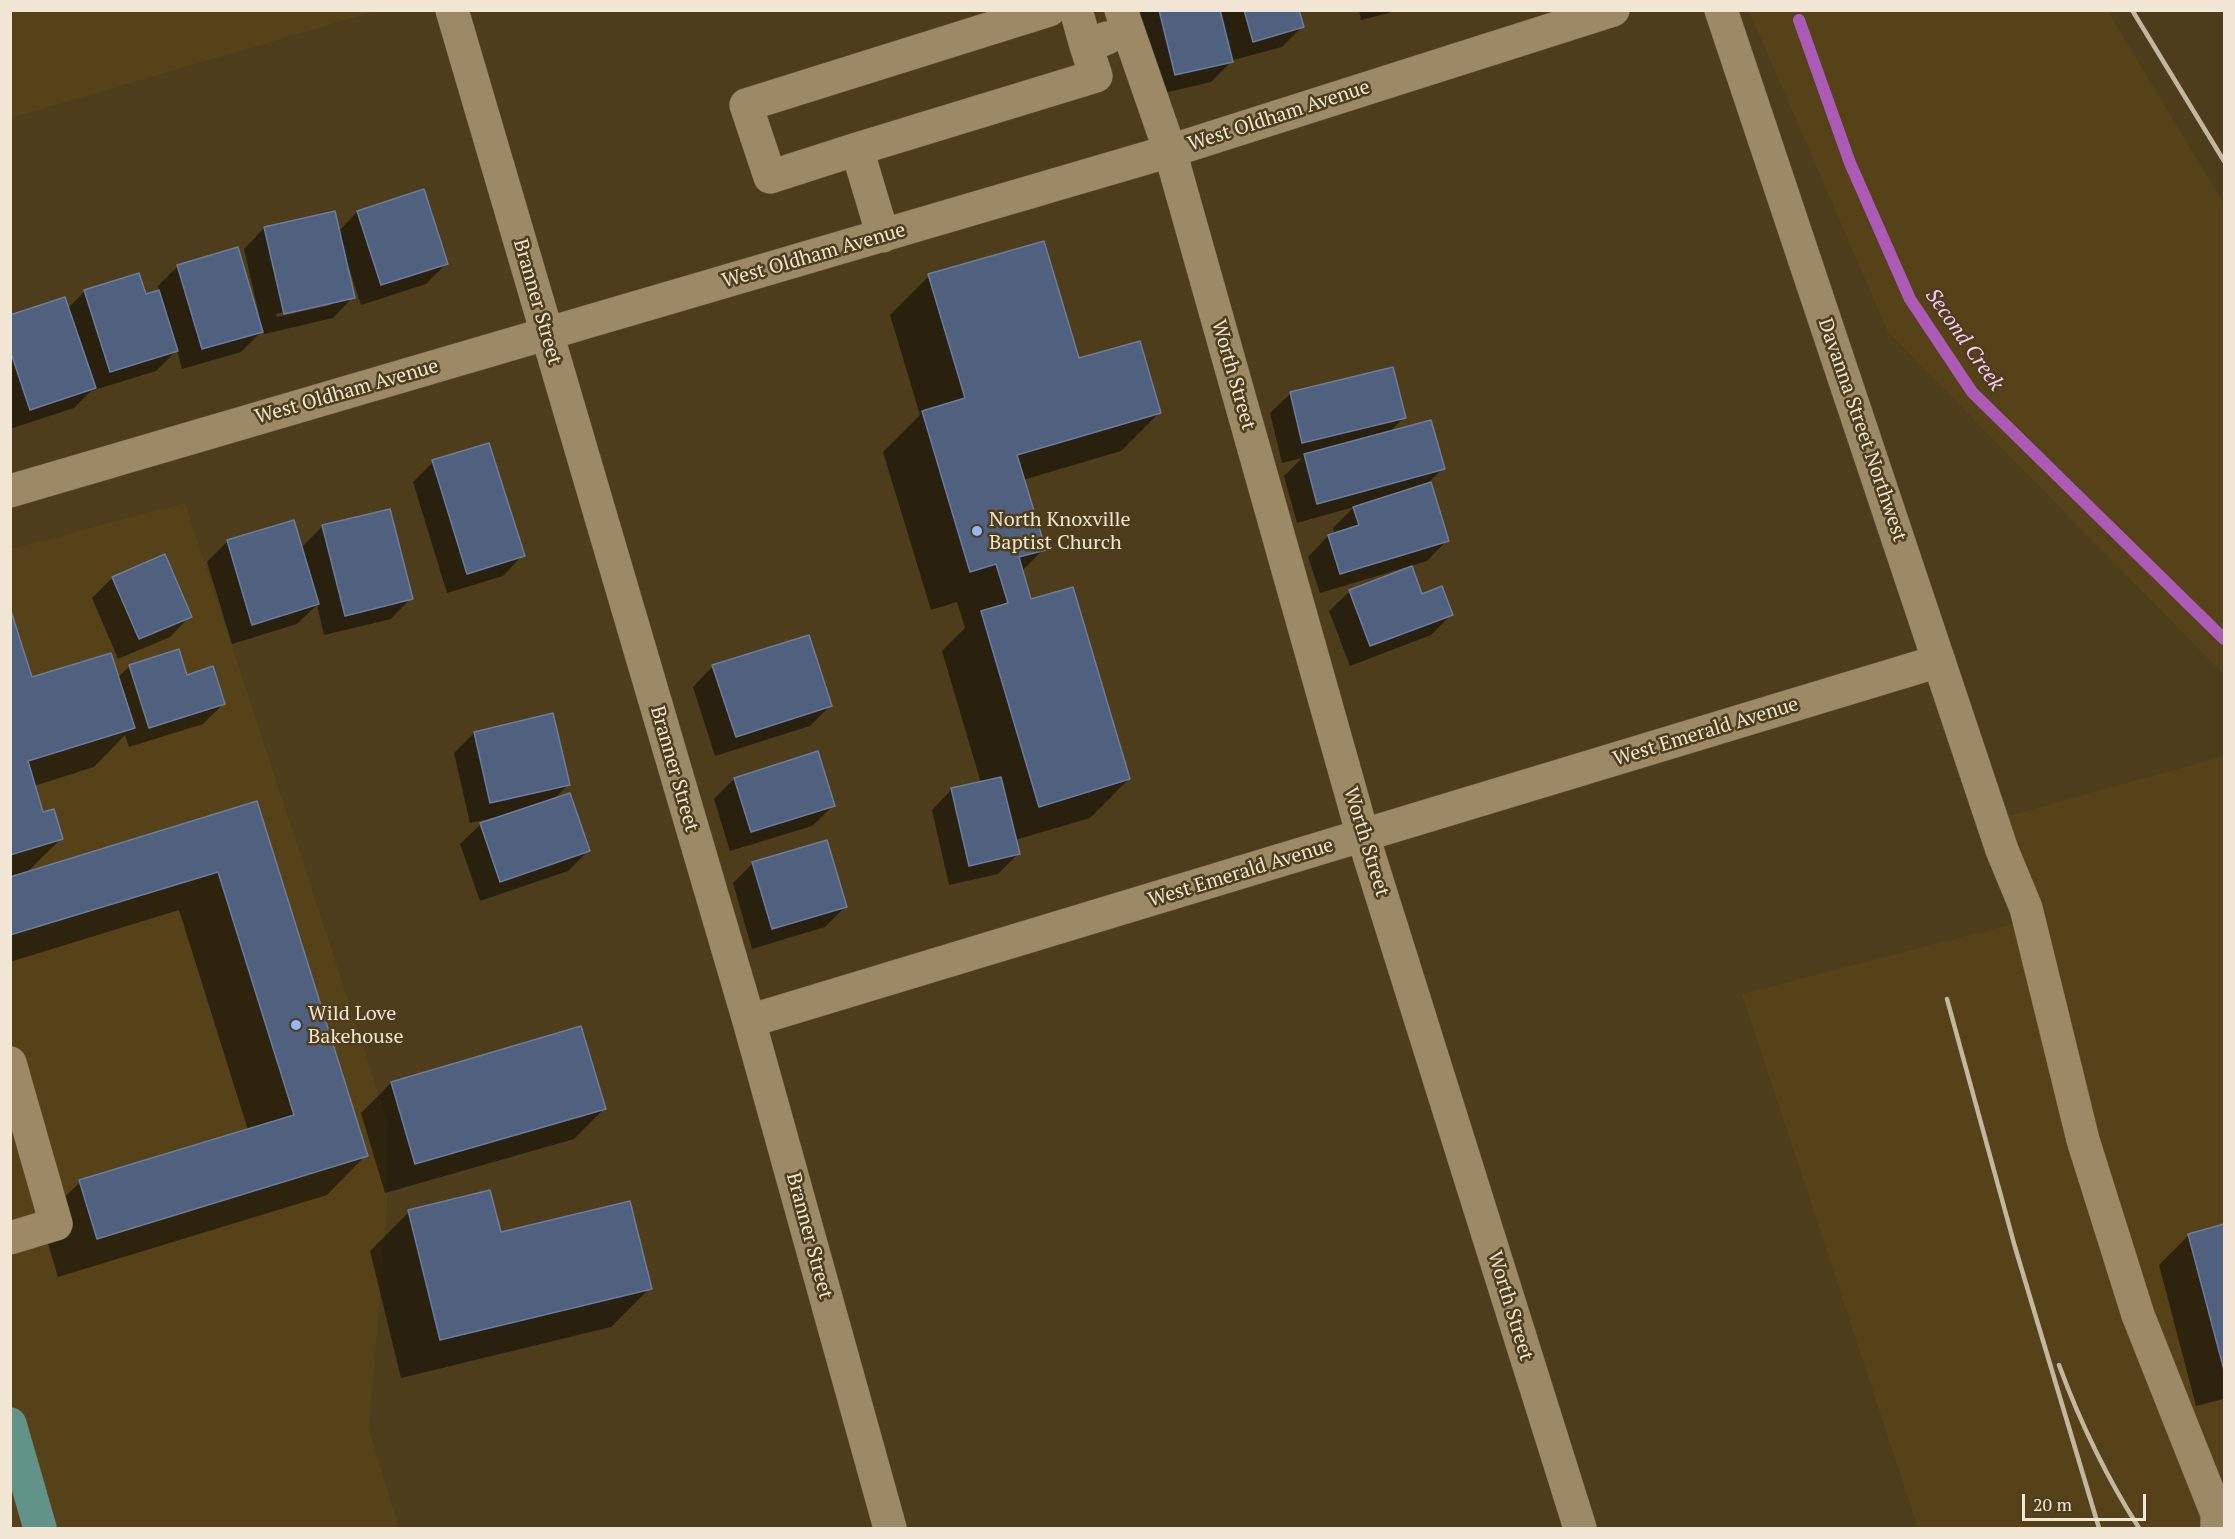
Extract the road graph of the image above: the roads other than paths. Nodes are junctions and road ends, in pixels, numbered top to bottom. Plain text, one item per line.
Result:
1 (452, 10) edge
2 (1049, 10) edge
3 (1076, 10) edge
4 (1613, 10) edge
5 (1721, 10) edge
6 (1125, 21) edge
7 (1086, 46) junction
8 (857, 149) junction
9 (1170, 151) junction
10 (884, 236) junction
11 (546, 333) junction
12 (10, 491) edge
13 (1939, 661) junction
14 (1363, 836) junction
15 (749, 1021) junction
16 (10, 1063) edge
17 (10, 1238) edge
18 (10, 1424) edge
19 (37, 1528) edge
20 (890, 1528) edge
21 (1580, 1528) edge
22 (2217, 1528) edge

1 - 11 street, Branner Street
2 - 8 street
3 - 7 street
4 - 9 street, West Oldham Avenue
5 - 13 street, Davanna Street Northwest
6 - 7 street
6 - 9 street, Worth Street
7 - 8 street
8 - 10 street
9 - 10 street, West Oldham Avenue
9 - 14 street, Worth Street
10 - 11 street, West Oldham Avenue
11 - 12 street, West Oldham Avenue
11 - 15 street, Branner Street
13 - 14 street, West Emerald Avenue
13 - 22 street, Davanna Street Northwest
14 - 15 street, West Emerald Avenue
14 - 21 street, Worth Street
15 - 20 street, Branner Street
16 - 17 street
18 - 19 main road

